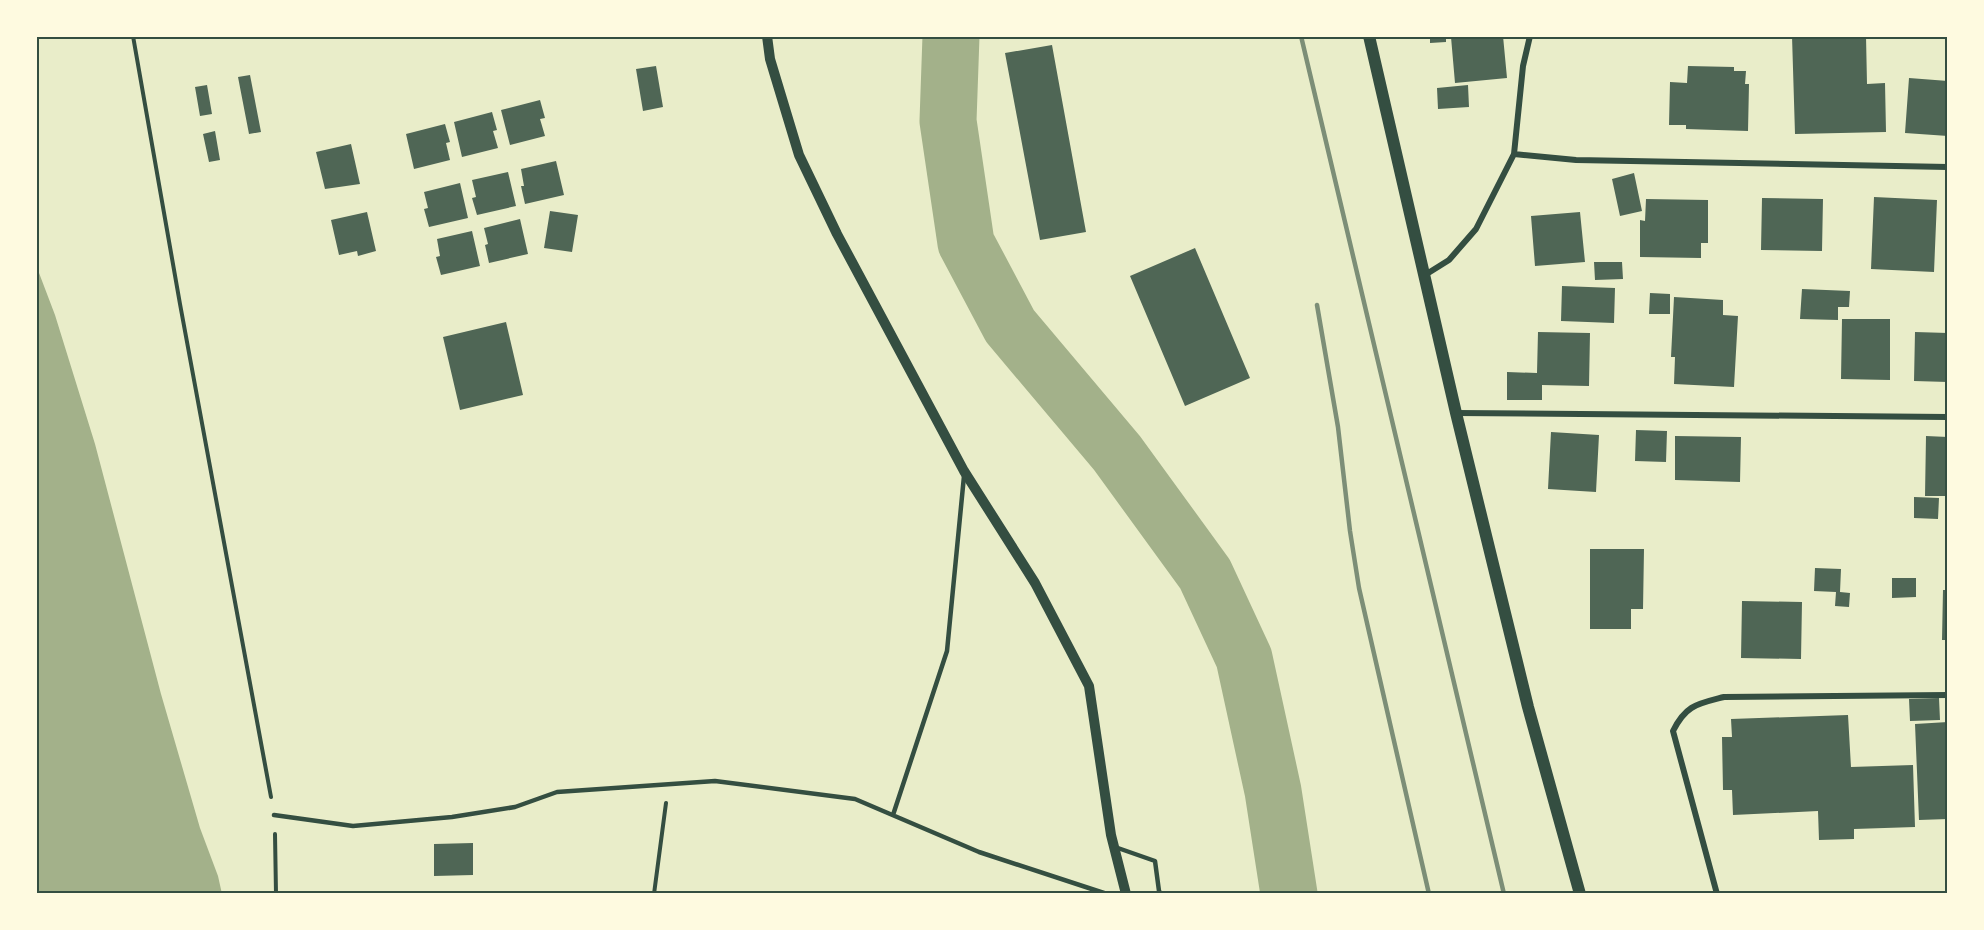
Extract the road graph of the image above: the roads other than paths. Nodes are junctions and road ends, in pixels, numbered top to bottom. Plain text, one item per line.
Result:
1 (767, 36) edge
2 (1369, 36) edge
3 (1530, 36) edge
4 (1514, 154) junction
5 (1948, 166) edge
6 (1425, 275) junction
7 (1456, 413) junction
8 (1948, 417) edge
9 (964, 471) junction
10 (1948, 695) edge
11 (274, 815) road end
12 (893, 815) junction
13 (1114, 847) junction
14 (1107, 894) edge
15 (1126, 894) edge
16 (1161, 894) edge
17 (1580, 894) edge
18 (1717, 894) edge

1 - 9 street
2 - 6 main road
3 - 4 street
4 - 5 street
4 - 6 street
6 - 7 main road
7 - 8 street
7 - 17 main road
9 - 12 lane
9 - 13 street
10 - 18 street
11 - 12 lane
12 - 14 lane
13 - 15 street
13 - 16 lane

